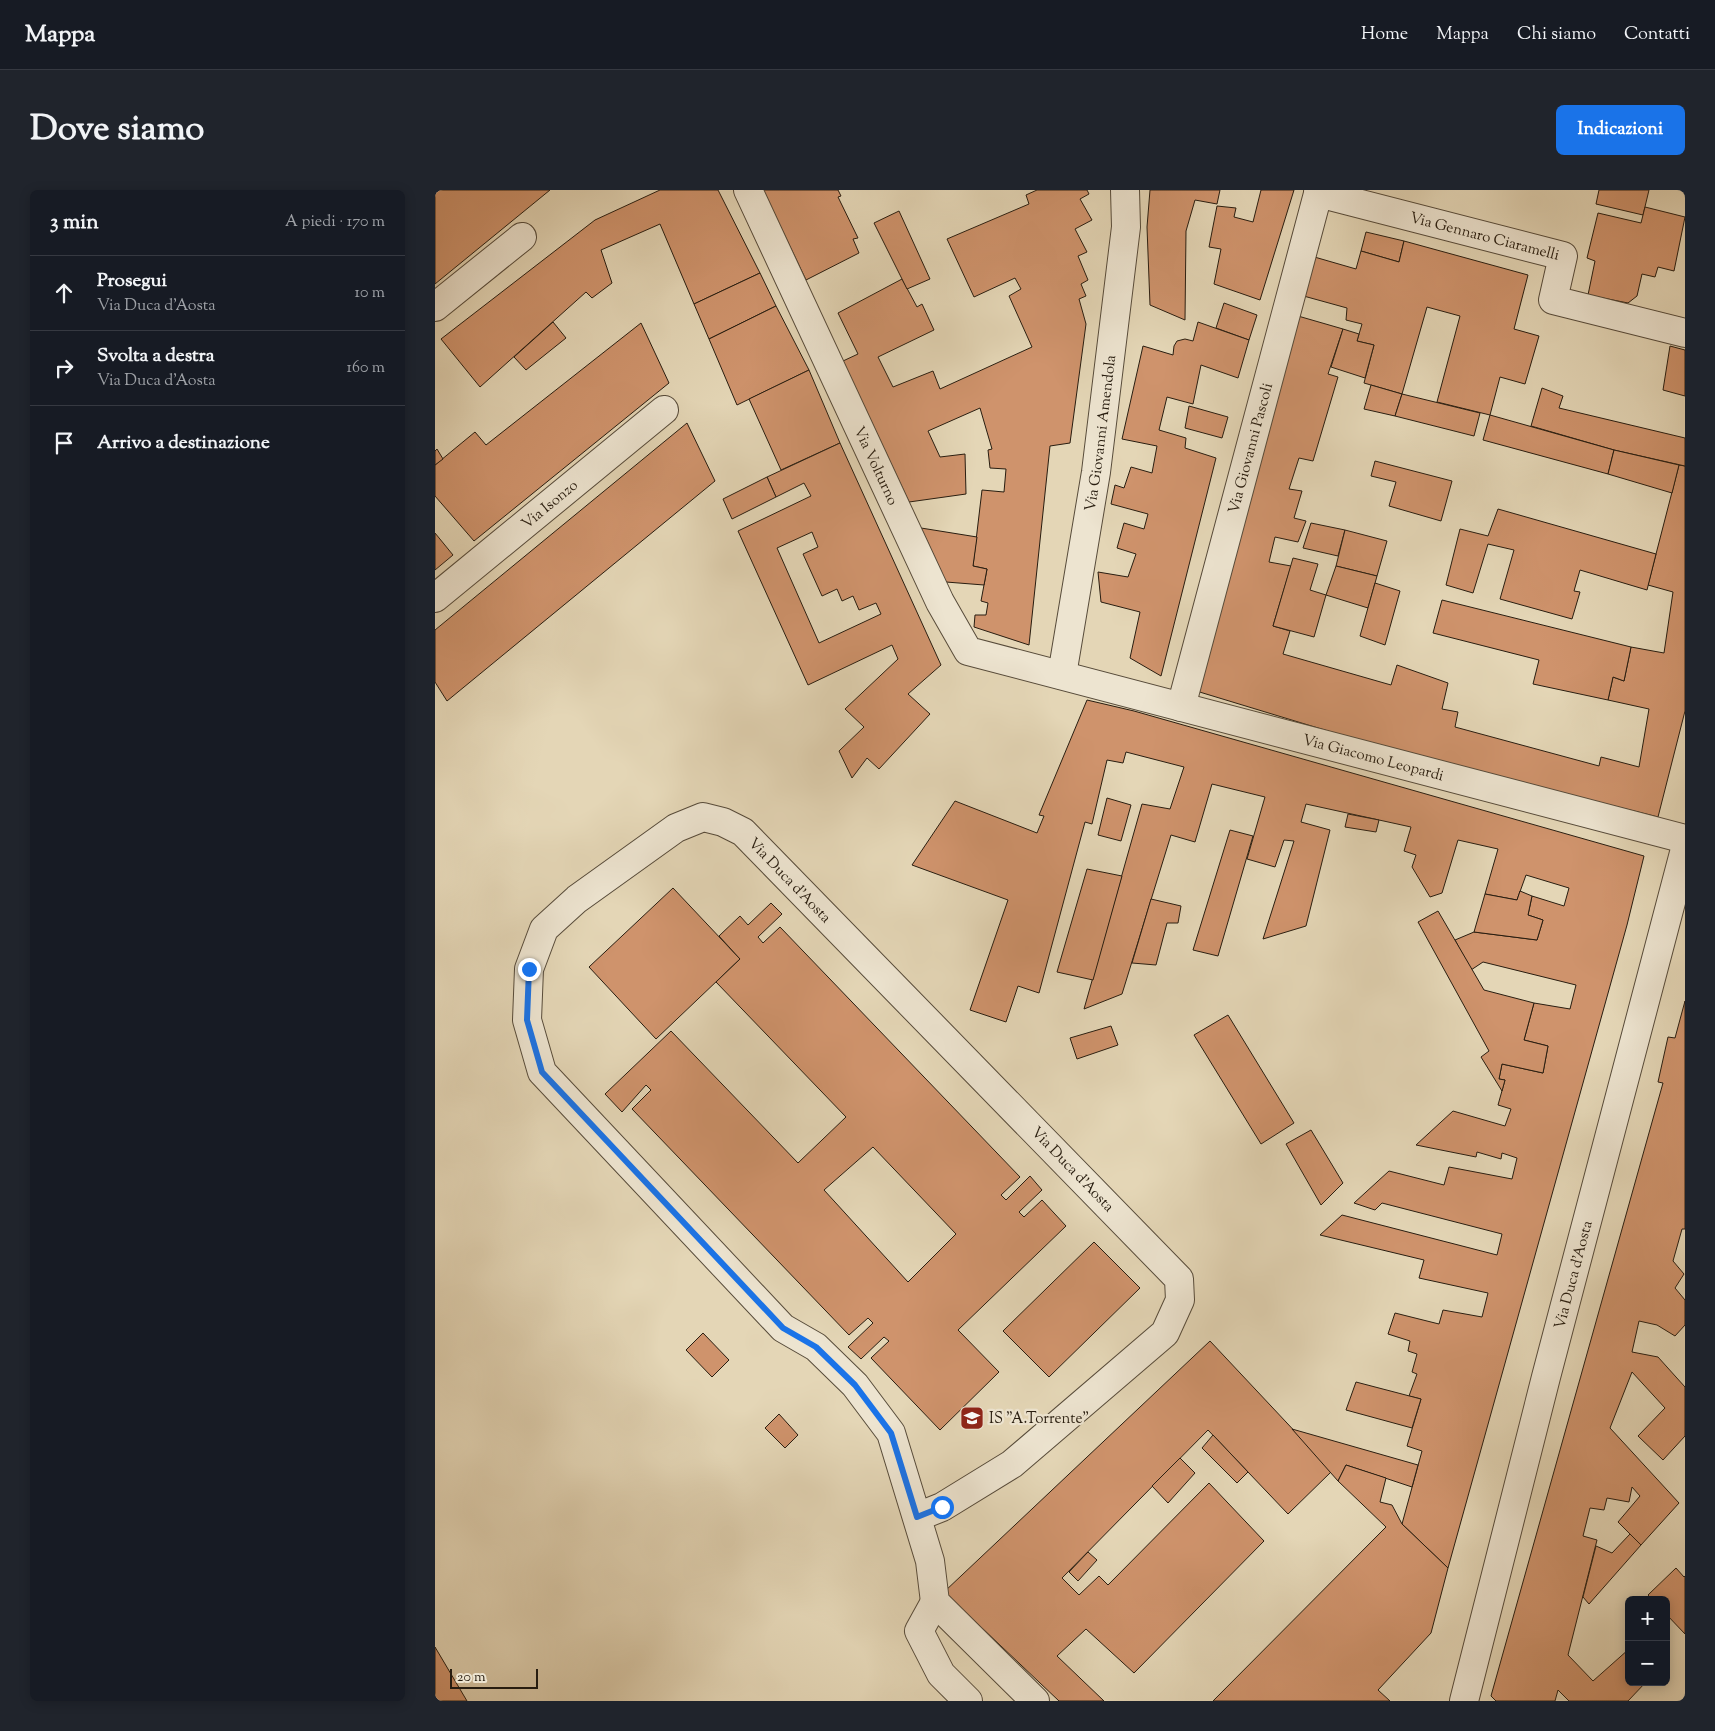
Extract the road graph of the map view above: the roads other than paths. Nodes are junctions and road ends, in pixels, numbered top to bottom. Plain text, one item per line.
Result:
1 (748, 190) edge
2 (1125, 190) edge
3 (1318, 192) edge
4 (522, 237) dead end
5 (435, 307) edge
6 (1685, 333) edge
7 (664, 410) dead end
8 (435, 598) edge
9 (1062, 675) junction
10 (1181, 707) junction
11 (1685, 838) edge
12 (1685, 849) edge
13 (917, 1517) junction
14 (935, 1602) junction
15 (968, 1701) edge
16 (1035, 1701) edge
17 (1464, 1701) edge

1 - 9 street, Via Volturno
2 - 9 street, Via Giovanni Amendola
3 - 6 street, Via Gennaro Ciaramelli
3 - 10 street, Via Giovanni Pascoli
4 - 5 street
7 - 8 street, Via Isonzo
9 - 10 street, Via Giacomo Leopardi
10 - 11 street, Via Giacomo Leopardi
12 - 17 street, Via Duca d'Aosta
13 - 13 street, Via Duca d'Aosta
13 - 14 street, Via Duca d'Aosta
14 - 15 street
14 - 16 street

